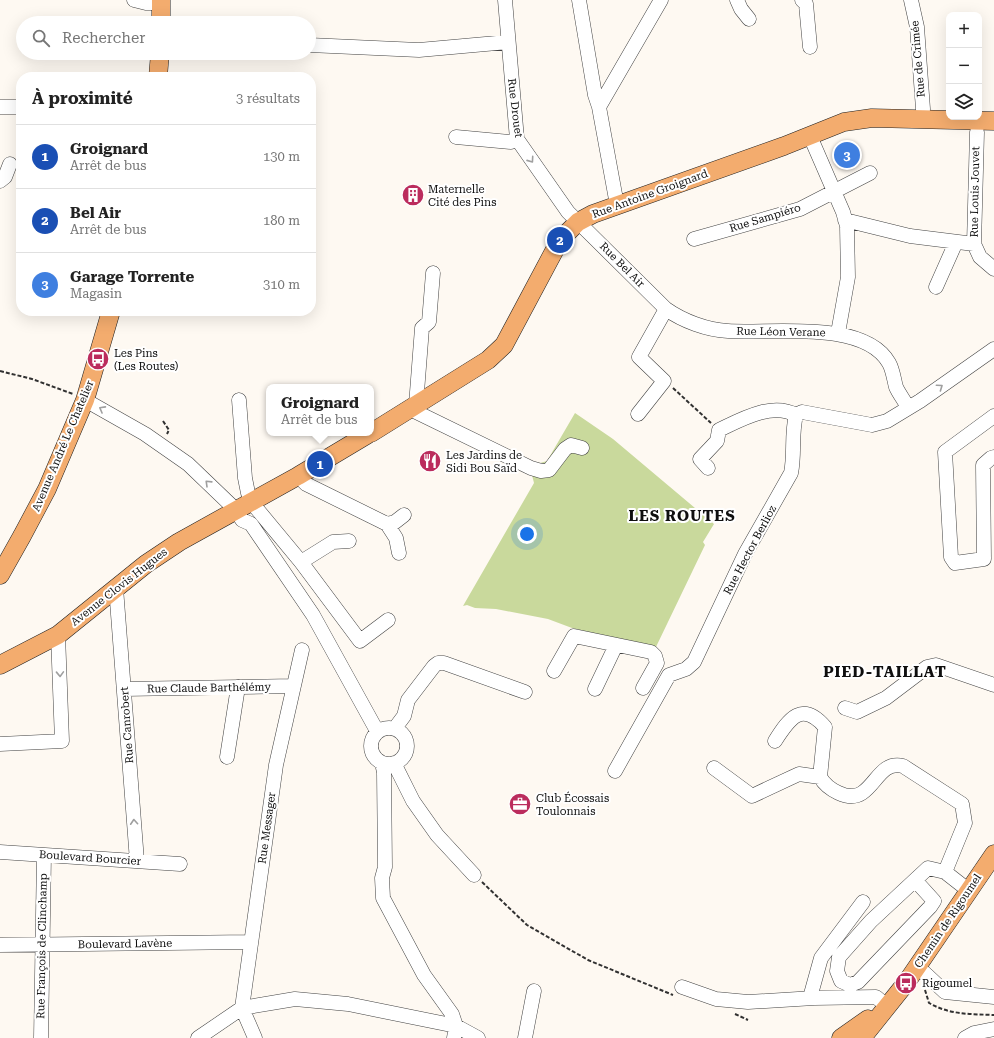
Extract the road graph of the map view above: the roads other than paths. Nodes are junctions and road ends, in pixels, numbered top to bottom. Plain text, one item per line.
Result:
1 (134, 0) edge
2 (505, 0) edge
3 (579, 0) edge
4 (661, 0) edge
5 (737, 0) edge
6 (802, 0) edge
7 (911, 0) edge
8 (161, 2) edge
9 (161, 16) edge
10 (749, 19) dead end
11 (508, 42) junction
12 (316, 46) edge
13 (810, 47) dead end
14 (159, 60) edge
15 (158, 72) edge
16 (0, 107) edge
17 (16, 107) edge
18 (599, 107) junction
19 (922, 119) junction
20 (994, 121) edge
21 (977, 132) dead end
22 (810, 136) junction
23 (456, 137) dead end
24 (517, 139) junction
25 (10, 164) dead end
26 (870, 173) dead end
27 (0, 181) edge
28 (833, 191) junction
29 (616, 205) junction
30 (845, 220) junction
31 (578, 222) junction
32 (694, 239) dead end
33 (956, 242) junction
34 (974, 244) junction
35 (994, 270) edge
36 (433, 274) dead end
37 (936, 287) dead end
38 (666, 309) junction
39 (110, 316) edge
40 (838, 333) junction
41 (994, 348) edge
42 (85, 400) junction
43 (239, 400) dead end
44 (413, 407) junction
45 (908, 408) junction
46 (638, 414) dead end
47 (796, 416) junction
48 (994, 416) edge
49 (374, 431) edge
50 (366, 436) edge
51 (582, 448) dead end
52 (994, 457) edge
53 (708, 468) dead end
54 (298, 476) junction
55 (245, 505) junction
56 (404, 515) dead end
57 (387, 524) junction
58 (348, 541) dead end
59 (399, 553) dead end
60 (301, 562) junction
61 (0, 575) edge
62 (116, 588) junction
63 (388, 620) dead end
64 (58, 635) junction
65 (616, 645) junction
66 (302, 650) dead end
67 (1, 665) edge
68 (654, 667) junction
69 (554, 671) dead end
70 (670, 675) junction
71 (994, 685) edge
72 (293, 686) junction
73 (238, 687) junction
74 (643, 688) dead end
75 (124, 689) junction
76 (595, 689) dead end
77 (525, 692) dead end
78 (845, 708) dead end
79 (394, 728) junction
80 (378, 731) junction
81 (775, 740) dead end
82 (0, 744) edge
83 (227, 757) dead end
84 (388, 763) junction
85 (714, 768) dead end
86 (615, 771) dead end
87 (820, 777) junction
88 (0, 852) edge
89 (994, 854) edge
90 (44, 855) junction
91 (137, 861) junction
92 (180, 864) dead end
93 (945, 872) junction
94 (474, 875) road end
95 (915, 880) junction
96 (968, 890) junction
97 (863, 902) dead end
98 (251, 942) junction
99 (0, 945) edge
100 (42, 945) junction
101 (917, 966) junction
102 (534, 991) dead end
103 (681, 992) road end
104 (994, 996) edge
105 (814, 998) junction
106 (887, 1006) junction
107 (242, 1008) junction
108 (994, 1029) edge
109 (455, 1032) edge
110 (864, 1036) edge
111 (41, 1038) edge
112 (198, 1038) edge
113 (255, 1038) edge
114 (478, 1038) edge
115 (525, 1038) edge
116 (841, 1038) edge
117 (965, 1038) edge

1 - 8 street
2 - 11 street, Rue Drouet
3 - 18 street
4 - 18 street
5 - 10 street
6 - 13 street
7 - 19 street, Rue de Crimée
8 - 9 main road
11 - 12 street
11 - 24 street, Rue Drouet
14 - 15 main road
16 - 17 street
18 - 29 street
19 - 20 main road, Rue Antoine Groignard
19 - 22 main road, Rue Antoine Groignard
21 - 34 street, Rue Louis Jouvet
22 - 28 street
22 - 29 main road, Rue Antoine Groignard
23 - 24 street
24 -> 31 street, Rue Drouet
25 - 27 street
26 - 28 street, Rue Sampiéro
28 - 30 street
28 - 32 street, Rue Sampiéro
29 - 31 main road, Rue Antoine Groignard
30 - 33 street
30 - 40 street
31 - 38 street, Rue Bel Air
31 - 44 main road, Rue Antoine Groignard
33 - 34 street
33 - 37 street
34 - 35 street, Rue Louis Jouvet
36 - 44 street
38 - 40 street, Rue Léon Verane
38 - 46 street
39 - 42 main road, Avenue André Le Chatelier
40 - 45 street, Rue Léon Verane
45 -> 41 street
55 -> 42 street
42 - 61 main road, Avenue André Le Chatelier
43 - 55 street
44 - 49 main road, Rue Antoine Groignard
44 - 51 street
45 - 47 street
47 - 53 street
47 - 70 street, Rue Hector Berlioz
48 - 52 street
50 - 54 main road, Rue Antoine Groignard
54 - 55 main road, Rue Antoine Groignard
54 - 57 street
55 - 60 street
55 - 62 main road, Avenue Clovis Hugues
55 - 80 street
56 - 57 street
57 - 59 street
58 - 60 street
60 - 63 street
62 - 64 main road, Avenue Clovis Hugues
62 - 75 street, Rue Canrobert
64 - 67 main road, Avenue Clovis Hugues
64 -> 82 street
65 - 68 street
65 - 69 street
65 - 76 street
66 - 72 street, Rue Messager
68 - 70 street
68 - 74 street
70 - 86 street
71 - 78 street
72 - 73 street, Rue Claude Barthélémy
72 - 98 street, Rue Messager
73 - 75 street, Rue Claude Barthélémy
73 - 83 street
91 -> 75 street, Rue Canrobert
77 - 79 street
79 - 80 street
79 - 84 street
80 - 84 street
81 - 87 street
84 - 94 street
84 - 109 street
85 - 87 street
87 - 93 street
88 - 90 street, Boulevard Bourcier
89 - 96 main road, Chemin de Rigoumel
90 - 91 street, Boulevard Bourcier
90 - 100 street, Rue François de Clinchamp
91 - 92 street, Boulevard Bourcier
93 - 95 street
93 - 96 street
95 - 95 street
96 - 101 main road, Chemin de Rigoumel
97 - 105 street
98 - 100 street, Boulevard Lavène
98 - 107 street, Rue Messager
99 - 100 street, Boulevard Lavène
100 - 111 street, Rue François de Clinchamp
101 - 104 street
101 - 106 main road, Chemin de Rigoumel
102 - 115 street
103 - 105 street
105 - 106 street
106 - 110 main road, Chemin de Rigoumel
106 - 116 main road, Chemin de Rigoumel
107 - 109 street
107 - 112 street
107 - 113 street
108 - 117 street
109 - 114 street

